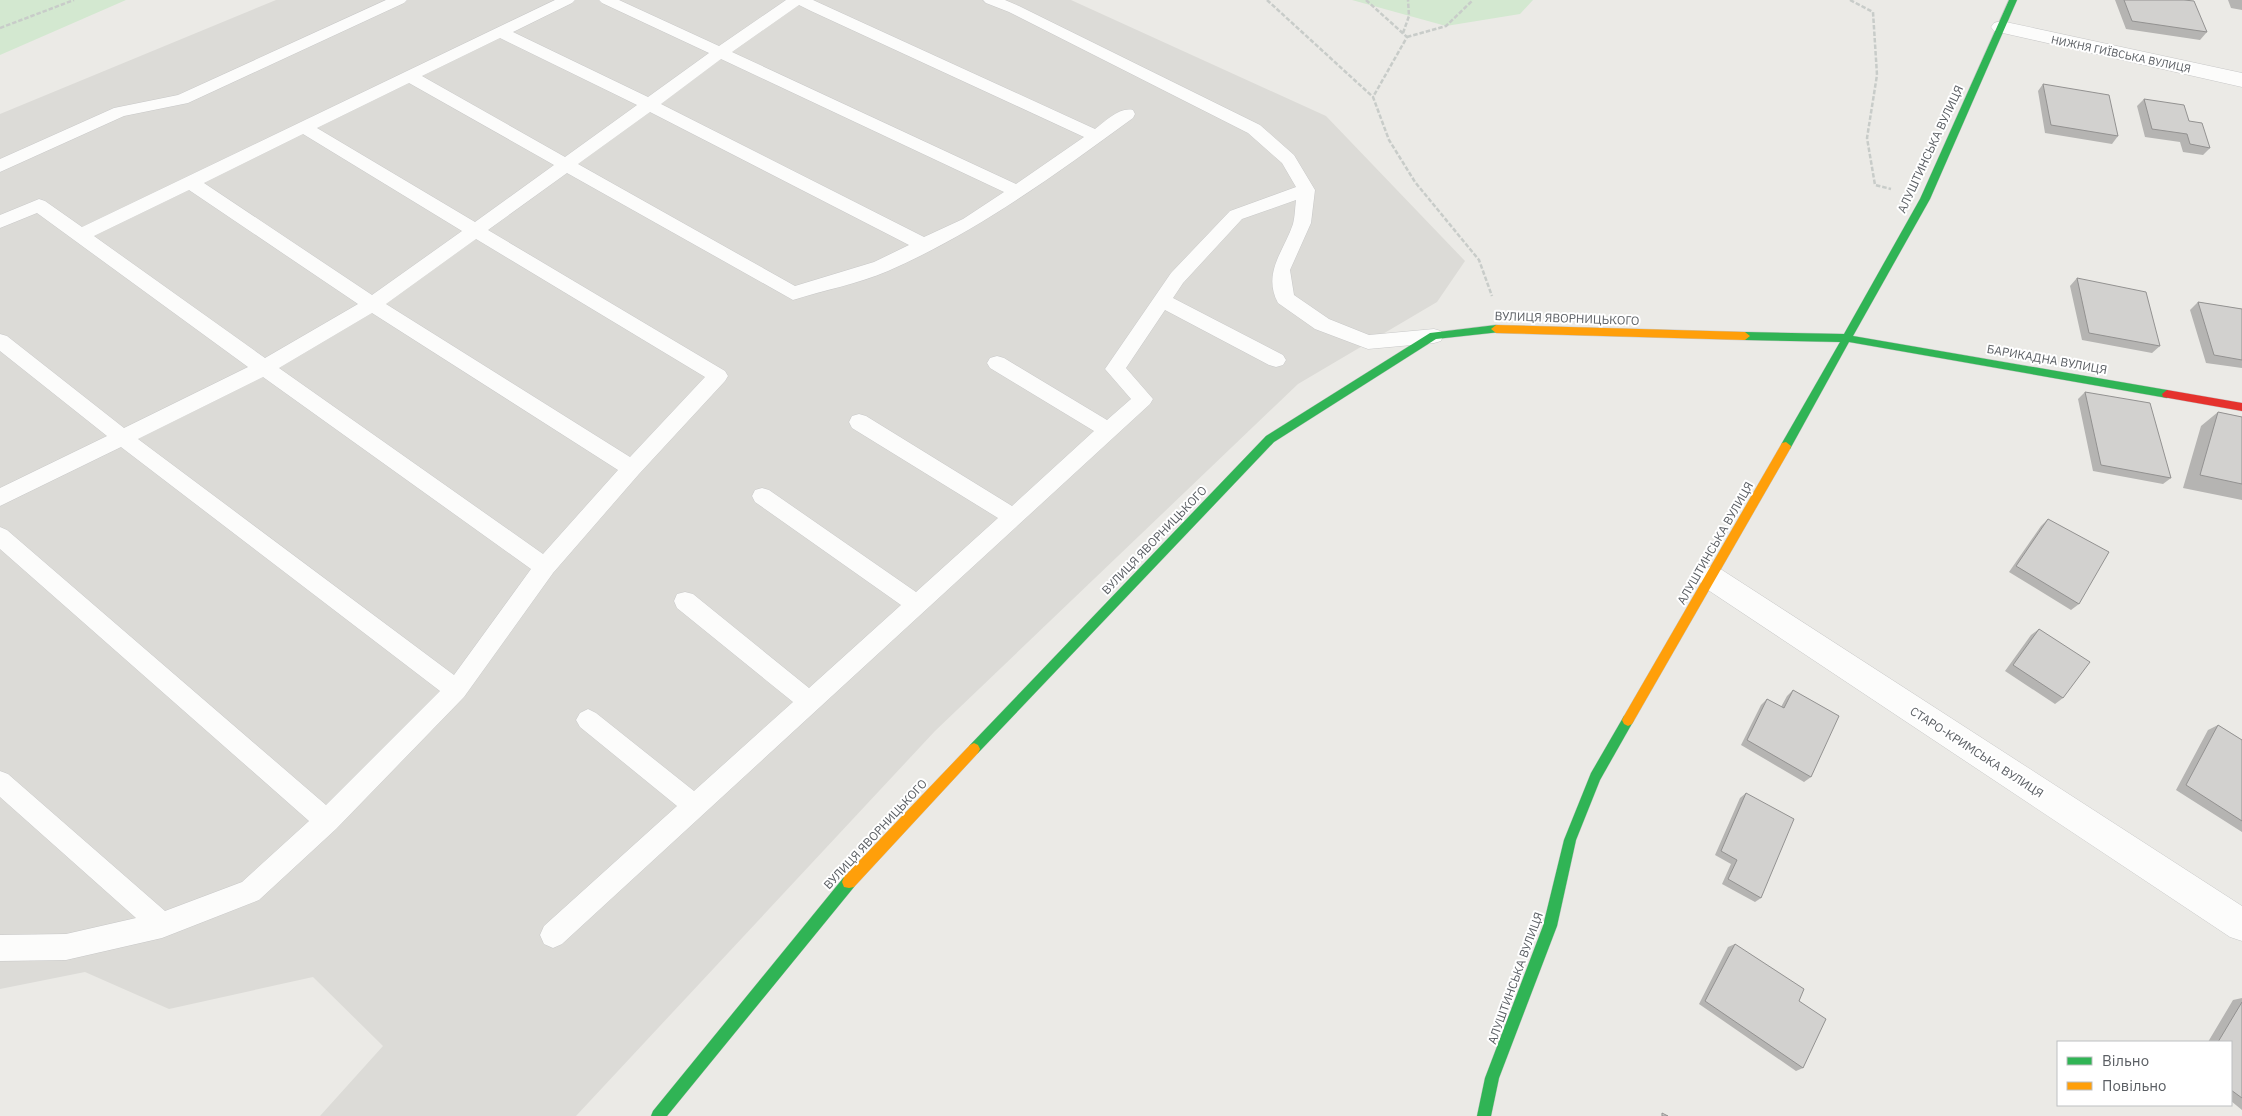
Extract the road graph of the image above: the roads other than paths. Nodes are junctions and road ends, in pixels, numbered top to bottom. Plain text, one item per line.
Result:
1 (399, 0) edge
2 (567, 0) edge
3 (607, 0) edge
4 (796, 0) edge
5 (802, 0) edge
6 (991, 0) edge
7 (2013, 0) edge
8 (2001, 28) junction
9 (502, 33) junction
10 (721, 52) junction
11 (411, 77) junction
12 (2242, 80) edge
13 (648, 104) junction
14 (1127, 114) dead end
15 (305, 128) junction
16 (1097, 136) junction
17 (565, 165) junction
18 (0, 166) edge
19 (190, 182) junction
20 (1306, 190) junction
21 (1017, 191) junction
22 (0, 222) edge
23 (476, 230) junction
24 (81, 235) junction
25 (924, 246) junction
26 (1162, 300) junction
27 (372, 304) junction
28 (1434, 336) junction
29 (1846, 338) junction
30 (0, 341) edge
31 (1276, 360) dead end
32 (997, 363) dead end
33 (263, 367) junction
34 (2242, 407) edge
35 (859, 422) dead end
36 (1108, 430) junction
37 (123, 438) junction
38 (632, 468) junction
39 (762, 496) dead end
40 (0, 498) edge
41 (1013, 517) junction
42 (0, 536) edge
43 (545, 567) junction
44 (1712, 578) junction
45 (685, 601) dead end
46 (916, 604) junction
47 (456, 690) junction
48 (810, 702) junction
49 (588, 720) dead end
50 (0, 782) edge
51 (696, 806) junction
52 (327, 821) junction
53 (162, 925) junction
54 (2242, 925) edge
55 (553, 935) dead end
56 (0, 948) edge
57 (658, 1116) edge
58 (1484, 1116) edge

1 - 18 lane
2 - 9 lane
3 - 10 lane
4 - 10 lane
5 - 16 lane
6 - 20 lane
7 - 8 street, АЛУШТИНСЬКА ВУЛИЦЯ
8 - 12 street, НИЖНЯ ГИЇВСЬКА ВУЛИЦЯ
8 - 29 street, АЛУШТИНСЬКА ВУЛИЦЯ
9 - 11 lane
9 - 13 lane
10 - 13 lane
10 - 21 lane
11 - 15 lane
11 - 17 lane
13 - 17 lane
13 - 25 lane
14 - 16 lane
15 - 19 lane
15 - 23 lane
16 - 21 lane
17 - 23 lane
17 - 25 lane
19 - 24 lane
19 - 27 lane
20 - 26 lane
20 - 28 lane
21 - 25 lane
22 - 24 lane
23 - 27 lane
23 - 38 lane
24 - 33 lane
26 - 31 lane
26 - 36 lane
27 - 33 lane
27 - 38 lane
28 - 29 street, ВУЛИЦЯ ЯВОРНИЦЬКОГО
28 - 57 street, ВУЛИЦЯ ЯВОРНИЦЬКОГО
29 - 34 street, БАРИКАДНА ВУЛИЦЯ
29 - 44 street, АЛУШТИНСЬКА ВУЛИЦЯ
30 - 37 lane
32 - 36 lane
33 - 37 lane
33 - 43 lane
35 - 41 lane
36 - 41 lane
37 - 40 lane
37 - 47 lane
38 - 43 lane
39 - 46 lane
41 - 46 lane
42 - 52 lane
43 - 47 lane
44 - 54 street, СТАРО-КРИМСЬКА ВУЛИЦЯ
44 - 58 street, АЛУШТИНСЬКА ВУЛИЦЯ
45 - 48 lane
46 - 48 lane
47 - 52 lane
48 - 51 lane
49 - 51 lane
50 - 53 lane
51 - 55 lane
52 - 53 lane
53 - 56 lane

